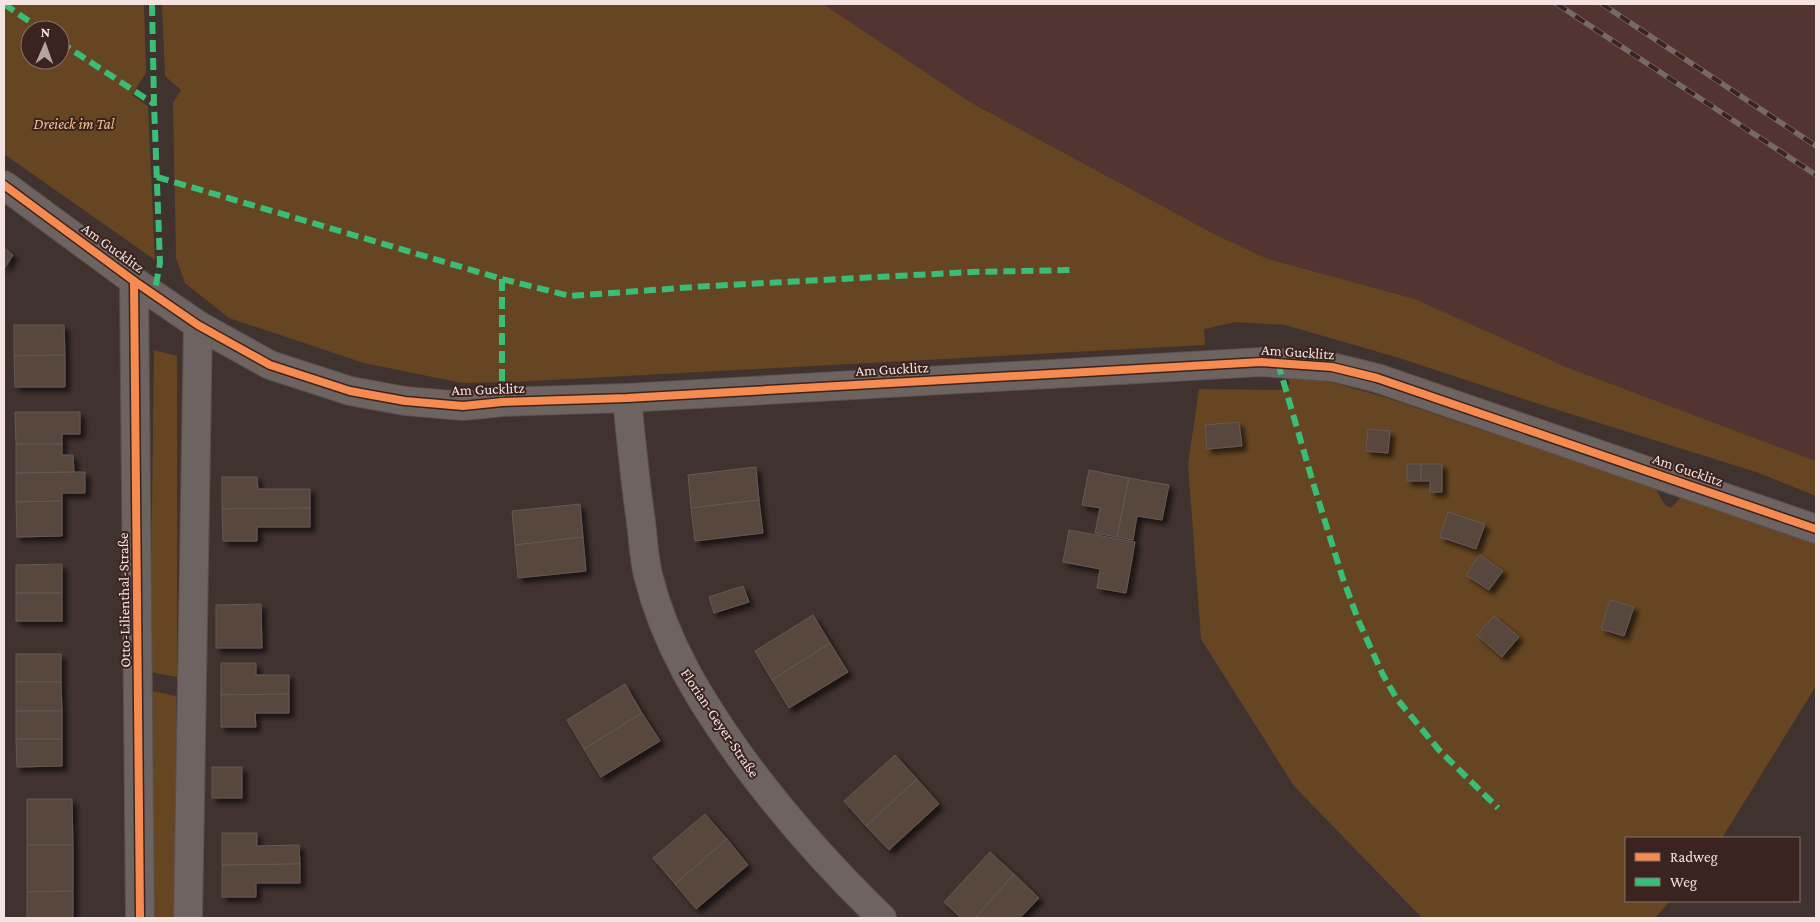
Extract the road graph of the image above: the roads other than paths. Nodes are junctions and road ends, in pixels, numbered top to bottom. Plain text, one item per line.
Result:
1 (4, 185) edge
2 (134, 281) junction
3 (198, 325) junction
4 (627, 398) junction
5 (1816, 529) edge
6 (140, 918) edge
7 (188, 918) edge
8 (882, 918) edge

1 - 2 street, Am Gucklitz
2 - 3 street, Am Gucklitz
2 - 6 street, Otto-Lilienthal-Straße
3 - 4 street, Am Gucklitz
3 - 7 street
4 - 5 street, Am Gucklitz
4 - 8 street, Florian-Geyer-Straße

